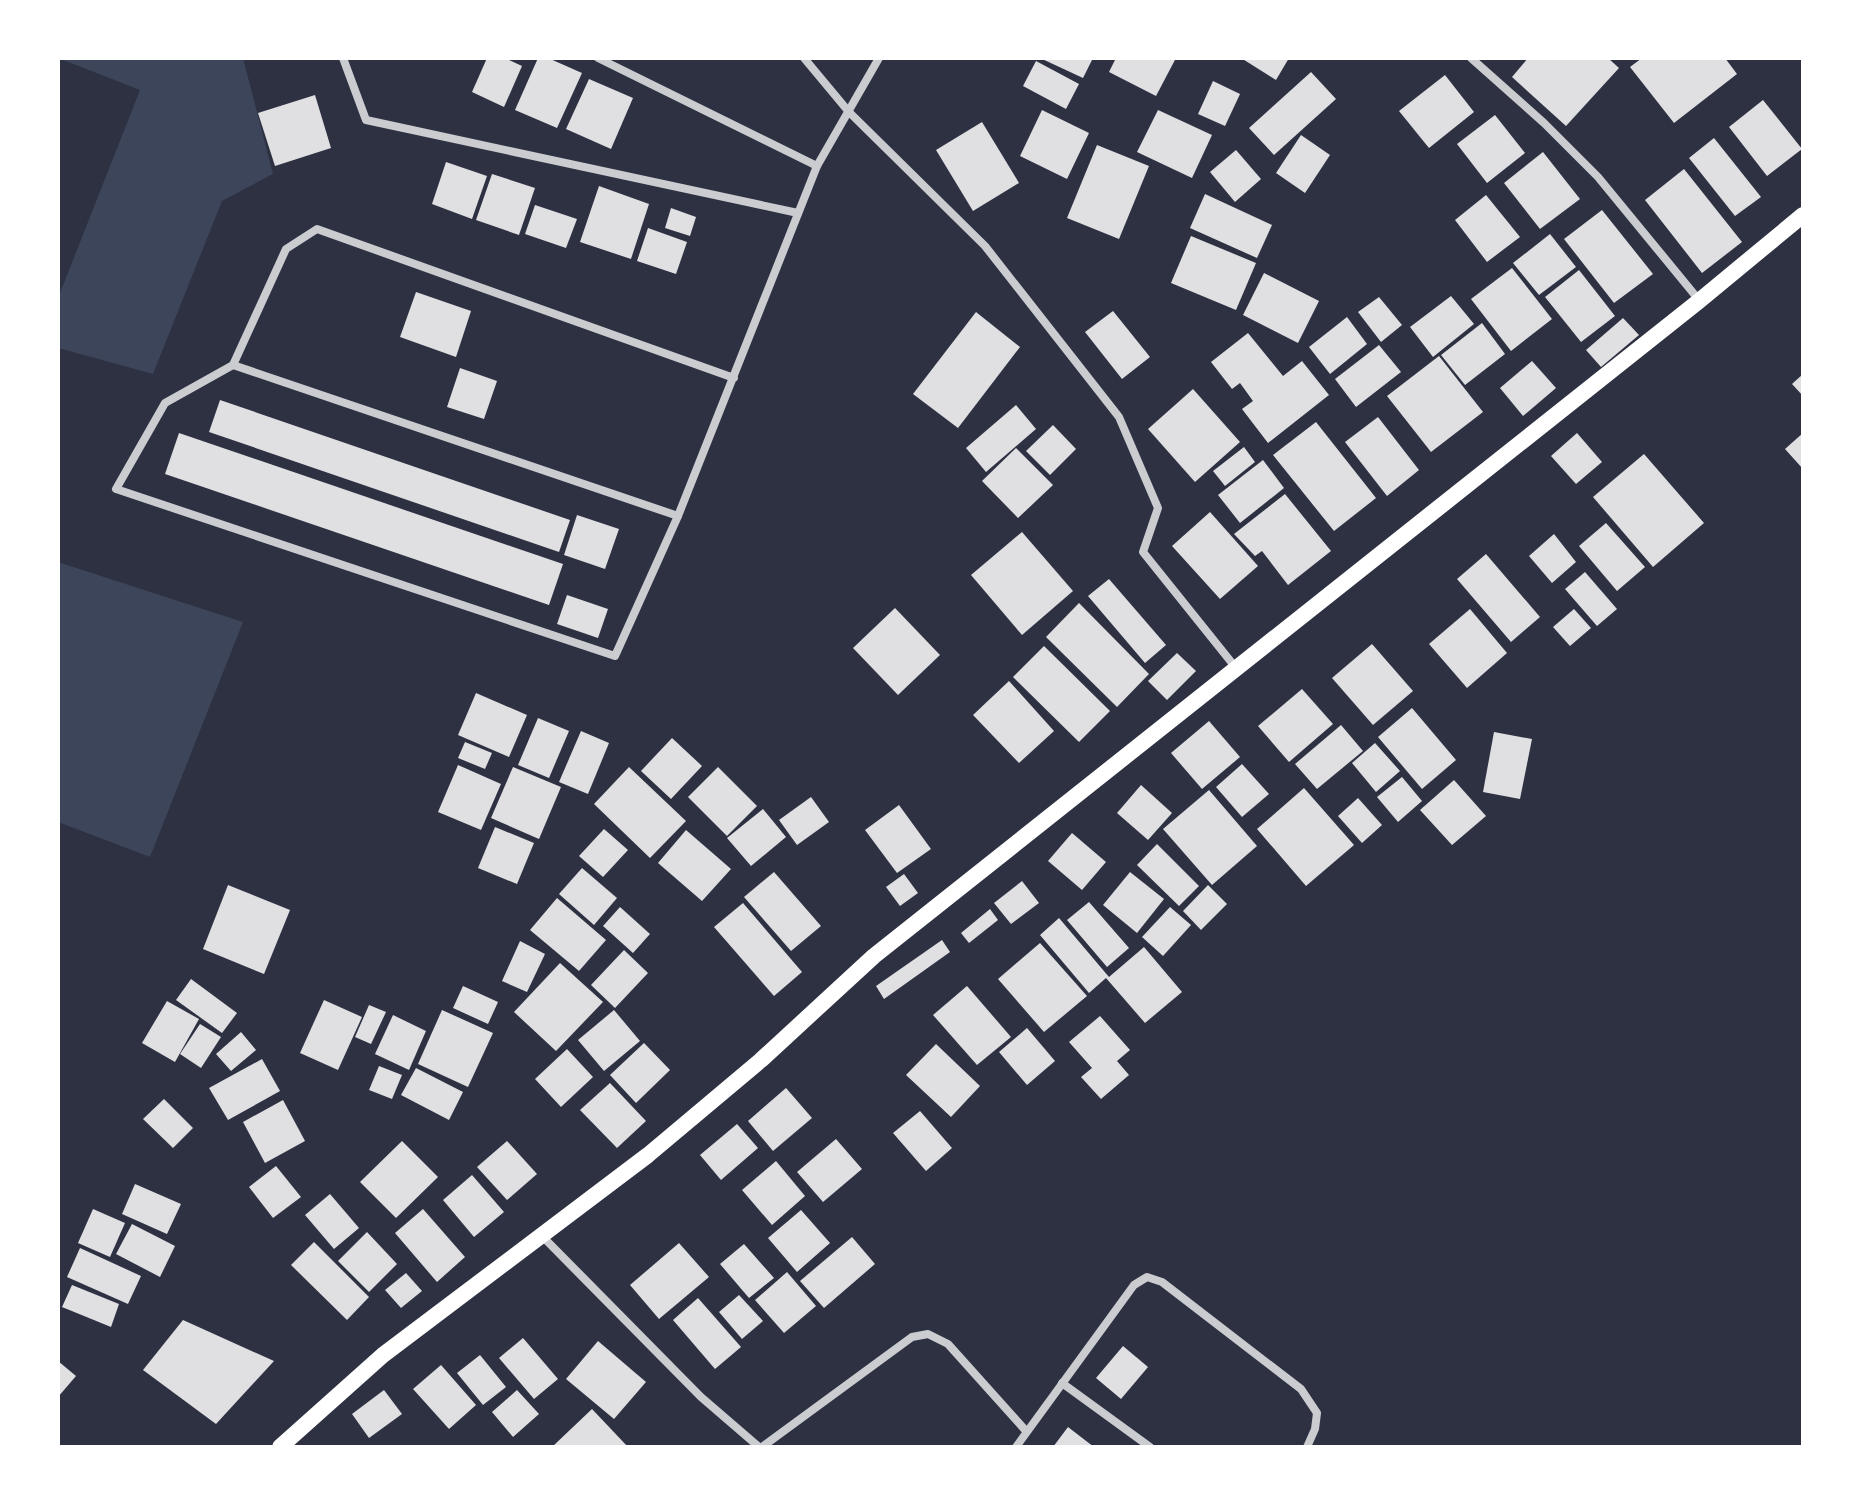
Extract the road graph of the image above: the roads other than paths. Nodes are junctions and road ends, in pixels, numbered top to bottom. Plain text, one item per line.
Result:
1 (343, 58) edge
2 (598, 58) edge
3 (804, 58) edge
4 (879, 58) edge
5 (1471, 58) edge
6 (849, 112) junction
7 (817, 166) junction
8 (798, 213) junction
9 (1803, 215) edge
10 (1699, 301) junction
11 (233, 365) junction
12 (734, 378) junction
13 (678, 516) junction
14 (1236, 668) junction
15 (543, 1237) junction
16 (1062, 1383) junction
17 (1026, 1431) junction
18 (280, 1447) edge
19 (760, 1447) edge
20 (1016, 1447) edge
21 (1150, 1447) edge
22 (1307, 1447) edge

1 - 8 street
2 - 7 street
3 - 6 street
4 - 6 street
5 - 10 street
6 - 7 street
6 - 14 street
7 - 8 street
8 - 12 street
9 - 10 main road
10 - 14 main road
11 - 12 street
11 - 13 street
11 - 13 street
12 - 13 street
14 - 15 main road
15 - 18 main road
15 - 19 street
16 - 17 street
16 - 21 street
16 - 22 street
17 - 19 street
17 - 20 street

